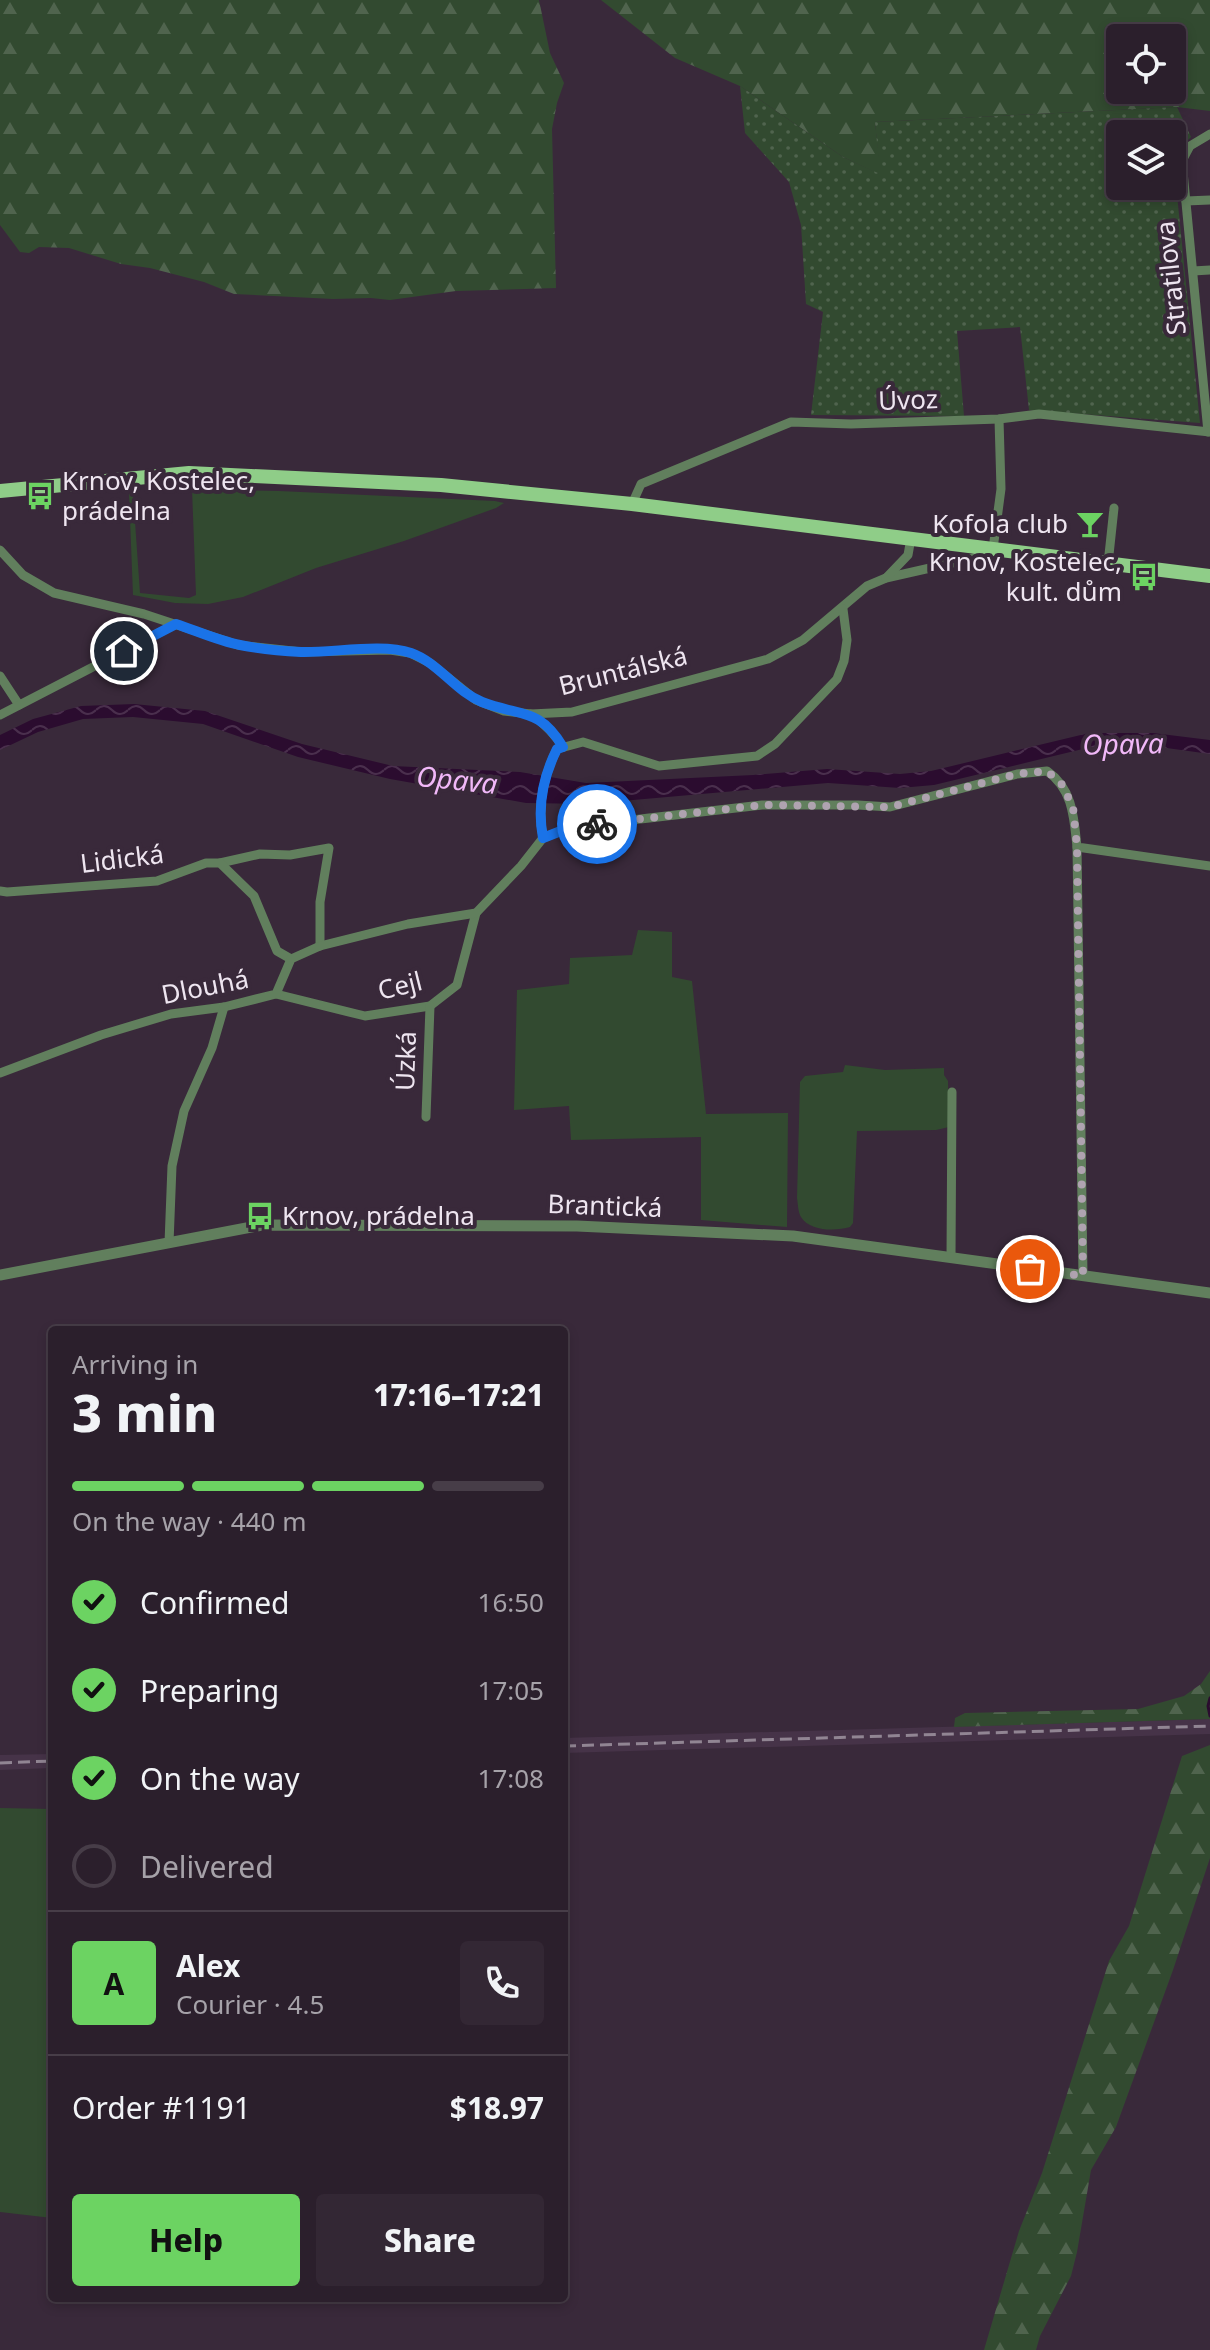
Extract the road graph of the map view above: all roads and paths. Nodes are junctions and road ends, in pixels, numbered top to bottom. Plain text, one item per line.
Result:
1 (1210, 134) edge
2 (1210, 200) edge
3 (1186, 201) junction
4 (1210, 270) edge
5 (1193, 271) junction
6 (999, 419) junction
7 (1209, 432) edge
8 (0, 491) edge
9 (632, 504) junction
10 (1114, 508) dead end
11 (911, 538) junction
12 (993, 549) junction
13 (0, 550) edge
14 (1108, 564) junction
15 (1210, 576) edge
16 (886, 578) junction
17 (843, 609) junction
18 (176, 624) junction
19 (0, 676) edge
20 (19, 705) junction
21 (531, 714) junction
22 (0, 715) edge
23 (563, 747) junction
24 (543, 838) junction
25 (1077, 847) junction
26 (220, 863) junction
27 (1210, 866) edge
28 (0, 891) edge
29 (476, 913) junction
30 (320, 946) junction
31 (291, 959) junction
32 (276, 994) junction
33 (430, 1006) junction
34 (224, 1007) junction
35 (0, 1073) edge
36 (952, 1092) dead end
37 (426, 1117) dead end
38 (169, 1243) junction
39 (951, 1257) junction
40 (0, 1275) edge
41 (1083, 1276) junction
42 (1210, 1293) edge

1 - 3 street, Stratilova
2 - 3 street
3 - 5 street, Stratilova
4 - 5 street
5 - 7 street, Stratilova
6 - 7 street, Úvoz
6 - 9 street, Úvoz
6 - 12 street
8 - 9 main road, Bruntálská
9 - 11 main road, Bruntálská
10 - 14 street
11 - 12 main road, Bruntálská
11 - 16 street, Bruntálská
12 - 14 main road, Bruntálská
12 - 16 street, Bruntálská
13 - 18 street, Bruntálská
14 - 15 main road, Bruntálská
16 - 17 street, Bruntálská
17 - 21 street, Bruntálská
17 - 23 street
18 - 20 street
18 - 21 street, Bruntálská
19 - 20 street
20 - 22 street
21 - 23 street
23 - 24 street
24 - 25 street
24 - 29 street
25 - 27 street
25 - 41 street
26 - 28 street, Lidická
26 - 30 street, Lidická
26 - 31 street
29 - 30 street
29 - 33 street, Cejl
30 - 31 street
31 - 32 street, Dlouhá
32 - 33 street, Cejl
32 - 34 street, Dlouhá
33 - 37 street, Úzká
34 - 35 street, Dlouhá
34 - 38 street
36 - 39 street
38 - 39 street, Brantická
38 - 40 street, Brantická
39 - 41 street, Brantická
41 - 42 street, Brantická

